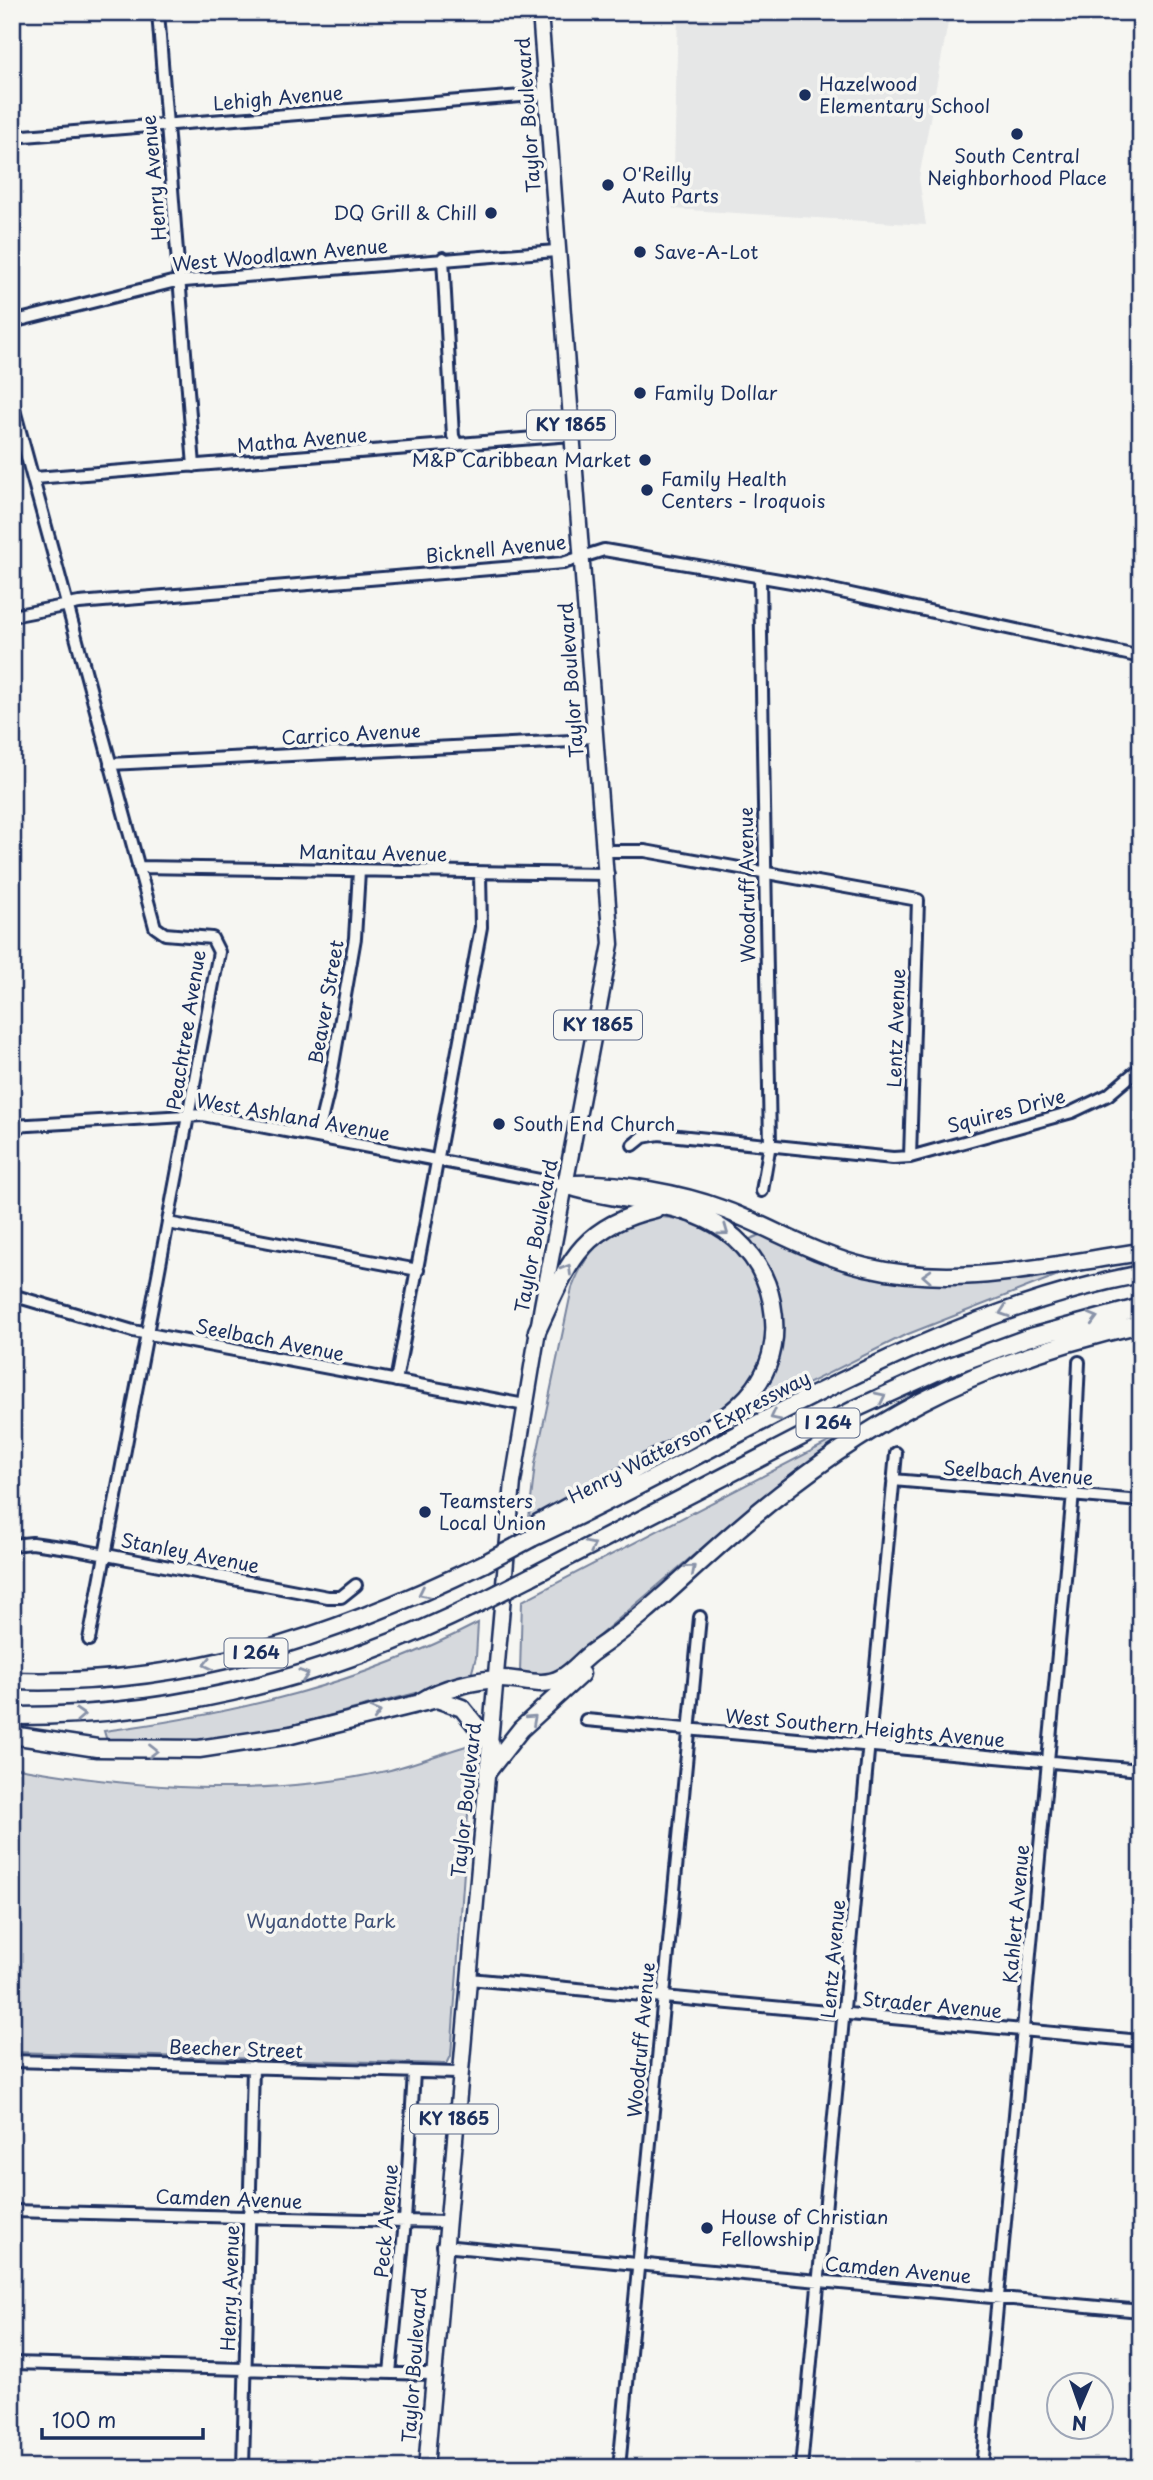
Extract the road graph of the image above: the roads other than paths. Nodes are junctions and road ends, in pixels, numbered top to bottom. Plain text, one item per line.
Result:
1 (158, 12) edge
2 (540, 12) edge
3 (546, 94) junction
4 (167, 124) junction
5 (12, 136) edge
6 (556, 251) junction
7 (443, 258) junction
8 (181, 281) junction
9 (12, 322) edge
10 (12, 402) edge
11 (572, 435) junction
12 (457, 445) junction
13 (194, 466) junction
14 (35, 478) junction
15 (582, 556) junction
16 (760, 577) junction
17 (68, 604) junction
18 (12, 616) edge
19 (1141, 657) edge
20 (593, 736) junction
21 (110, 764) junction
22 (605, 851) junction
23 (138, 867) junction
24 (359, 871) junction
25 (764, 872) junction
26 (480, 873) junction
27 (608, 874) junction
28 (1141, 1067) edge
29 (188, 1115) junction
30 (12, 1126) edge
31 (317, 1138) junction
32 (770, 1144) junction
33 (632, 1145) dead end
34 (910, 1157) junction
35 (438, 1161) junction
36 (566, 1185) junction
37 (762, 1191) dead end
38 (663, 1207) junction
39 (168, 1223) junction
40 (1141, 1252) edge
41 (418, 1270) junction
42 (1141, 1274) edge
43 (12, 1295) edge
44 (1141, 1307) edge
45 (1141, 1324) edge
46 (537, 1331) junction
47 (147, 1334) junction
48 (1079, 1362) dead end
49 (396, 1381) junction
50 (525, 1405) junction
51 (896, 1453) dead end
52 (893, 1480) junction
53 (1073, 1493) junction
54 (1141, 1501) edge
55 (533, 1538) junction
56 (12, 1545) edge
57 (106, 1555) junction
58 (356, 1585) dead end
59 (700, 1617) dead end
60 (89, 1640) dead end
61 (611, 1642) junction
62 (497, 1679) junction
63 (12, 1681) edge
64 (422, 1701) junction
65 (12, 1716) edge
66 (586, 1720) dead end
67 (688, 1729) junction
68 (12, 1735) edge
69 (491, 1744) junction
70 (867, 1746) junction
71 (1048, 1763) junction
72 (1141, 1770) edge
73 (488, 1771) junction
74 (469, 1979) junction
75 (663, 1996) junction
76 (846, 2014) junction
77 (1023, 2030) junction
78 (1141, 2041) edge
79 (12, 2061) edge
80 (253, 2067) junction
81 (414, 2072) junction
82 (458, 2073) junction
83 (12, 2210) edge
84 (249, 2216) junction
85 (405, 2221) junction
86 (445, 2222) junction
87 (443, 2246) junction
88 (638, 2264) junction
89 (818, 2281) junction
90 (999, 2297) junction
91 (1141, 2311) edge
92 (12, 2363) edge
93 (245, 2369) junction
94 (390, 2373) junction
95 (432, 2374) junction
96 (243, 2468) edge
97 (426, 2468) edge
98 (619, 2468) edge
99 (801, 2468) edge
100 (982, 2468) edge

1 - 4 street, Henry Avenue
2 - 3 main road, Taylor Boulevard / KY 1865
3 - 4 street, Lehigh Avenue
3 - 6 main road, Taylor Boulevard / KY 1865
4 - 5 street, Lehigh Avenue
4 - 8 street, Henry Avenue
6 - 7 street, West Woodlawn Avenue
6 - 11 main road, Taylor Boulevard / KY 1865
7 - 8 street, West Woodlawn Avenue
7 - 12 street
8 - 9 street, West Woodlawn Avenue
8 - 13 street, Henry Avenue
10 - 14 street, Peachtree Avenue
11 - 12 street, Matha Avenue
11 - 15 main road, Taylor Boulevard / KY 1865
12 - 13 street, Matha Avenue
13 - 14 street, Matha Avenue
14 - 17 street, Peachtree Avenue
15 - 16 street, Bicknell Avenue
15 - 17 street, Bicknell Avenue
15 - 20 main road, Taylor Boulevard / KY 1865
16 - 19 street, Bicknell Avenue
16 - 25 street, Woodruff Avenue
17 - 18 street, Bicknell Avenue
17 - 21 street, Peachtree Avenue
20 - 21 street, Carrico Avenue
20 - 22 main road, Taylor Boulevard / KY 1865
21 - 23 street, Peachtree Avenue
22 - 25 street
22 - 27 main road, Taylor Boulevard / KY 1865
23 - 24 street, Manitau Avenue
23 - 29 street, Peachtree Avenue
24 - 26 street, Manitau Avenue
24 - 31 street, Beaver Street
25 - 32 street, Woodruff Avenue
25 - 34 street, Lentz Avenue
26 - 27 street, Manitau Avenue
26 - 35 street
27 - 36 main road, Taylor Boulevard / KY 1865
28 - 34 street, Squires Drive
29 - 30 street, West Ashland Avenue
29 - 31 street, West Ashland Avenue
29 - 39 street, Peachtree Avenue
31 - 35 street, West Ashland Avenue
32 - 33 street
32 - 34 street
32 - 37 street, Woodruff Avenue
35 - 36 street, West Ashland Avenue
35 - 41 street
36 - 38 highway
40 -> 36 highway
36 - 46 main road, Taylor Boulevard / KY 1865
46 -> 38 highway
38 -> 55 highway
39 - 41 street
39 - 47 street, Peachtree Avenue
41 - 49 street
42 -> 55 highway, Henry Watterson Expressway / I 264
43 - 47 street, Seelbach Avenue
65 -> 44 highway, I 264, bridge
61 -> 45 highway
46 - 50 main road, Taylor Boulevard / KY 1865
47 - 49 street, Seelbach Avenue
47 - 57 street, Peachtree Avenue
48 - 53 street, Kahlert Avenue
49 - 50 street, Seelbach Avenue
50 - 62 main road, Taylor Boulevard / KY 1865
51 - 52 street, Lentz Avenue
52 - 53 street, Seelbach Avenue
52 - 70 street, Lentz Avenue
53 - 54 street, Seelbach Avenue
53 - 71 street, Kahlert Avenue
55 -> 63 highway, Henry Watterson Expressway / I 264, bridge
56 - 57 street, Stanley Avenue
57 - 58 street, Stanley Avenue
57 - 60 street, Peachtree Avenue
59 - 67 street, Woodruff Avenue
61 - 62 highway
73 -> 61 highway
62 - 64 highway
62 - 69 main road, Taylor Boulevard / KY 1865
68 -> 64 highway
64 - 69 highway
66 - 67 street, West Southern Heights Avenue
67 - 70 street, West Southern Heights Avenue
67 - 75 street, Woodruff Avenue
69 - 73 main road, Taylor Boulevard / KY 1865
70 - 71 street, West Southern Heights Avenue
70 - 76 street, Lentz Avenue
71 - 72 street, West Southern Heights Avenue
71 - 77 street, Kahlert Avenue
73 - 74 main road, Taylor Boulevard / KY 1865
74 - 75 street, Strader Avenue
74 - 82 main road, Taylor Boulevard / KY 1865
75 - 76 street, Strader Avenue
75 - 88 street, Woodruff Avenue
76 - 77 street, Strader Avenue
76 - 89 street, Lentz Avenue
77 - 78 street, Strader Avenue
77 - 90 street, Kahlert Avenue
79 - 80 street, Beecher Street
80 - 81 street, Beecher Street
80 - 84 street, Henry Avenue
81 - 82 street, Beecher Street
81 - 85 street, Peck Avenue
82 - 86 main road, Taylor Boulevard / KY 1865
83 - 84 street, Camden Avenue
84 - 85 street, Camden Avenue
84 - 93 street, Henry Avenue
85 - 86 street, Camden Avenue
85 - 94 street, Peck Avenue
86 - 87 main road, Taylor Boulevard / KY 1865
87 - 88 street, Camden Avenue
87 - 95 main road, Taylor Boulevard / KY 1865
88 - 89 street, Camden Avenue
88 - 98 street, Woodruff Avenue
89 - 90 street, Camden Avenue
89 - 99 street, Lentz Avenue
90 - 91 street, Camden Avenue
90 - 100 street, Kahlert Avenue
92 - 93 street
93 - 94 street
93 - 96 street, Henry Avenue
94 - 95 street
95 - 97 main road, Taylor Boulevard / KY 1865

